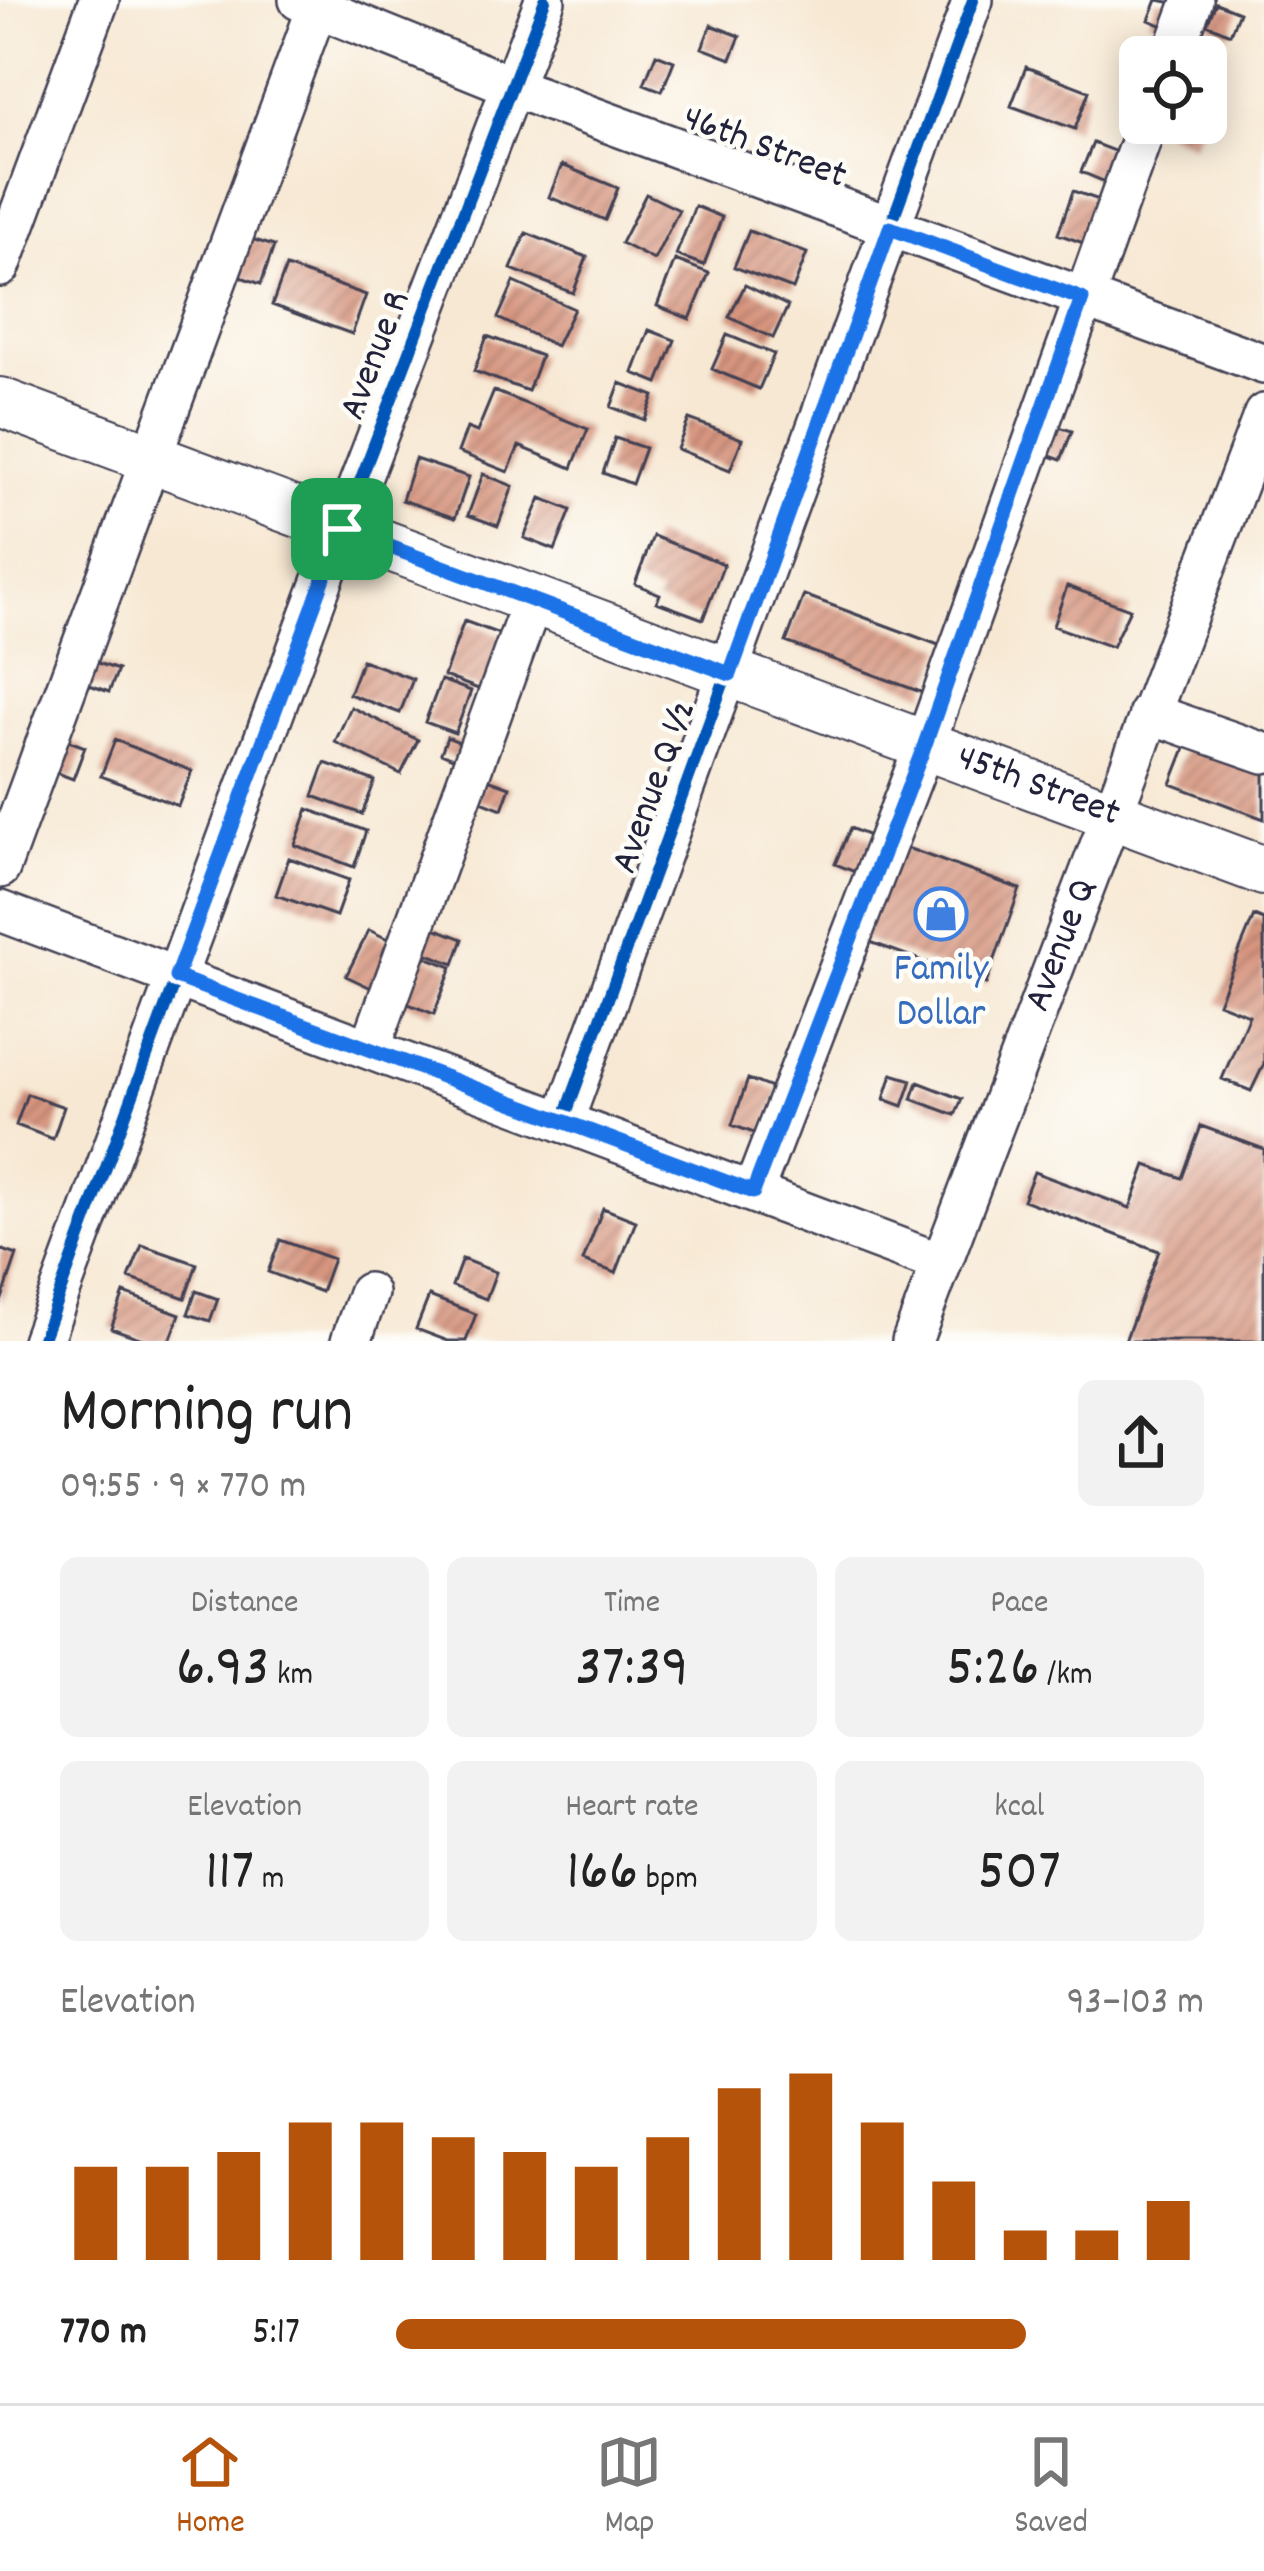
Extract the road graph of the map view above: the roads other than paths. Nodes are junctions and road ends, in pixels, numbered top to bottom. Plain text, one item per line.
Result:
1 (99, 0) edge
2 (545, 0) edge
3 (974, 0) edge
4 (1193, 0) edge
5 (312, 2) edge
6 (1180, 36) edge
7 (514, 87) junction
8 (1139, 144) edge
9 (890, 228) junction
10 (0, 267) edge
11 (1082, 299) junction
12 (1264, 364) edge
13 (0, 401) edge
14 (1264, 414) edge
15 (153, 458) junction
16 (342, 529) junction
17 (532, 599) junction
18 (730, 674) junction
19 (1149, 713) junction
20 (924, 747) junction
21 (1264, 753) edge
22 (1111, 817) junction
23 (0, 868) edge
24 (1264, 871) edge
25 (0, 911) edge
26 (176, 977) junction
27 (370, 1049) junction
28 (563, 1121) junction
29 (753, 1192) junction
30 (940, 1263) junction
31 (368, 1293) dead end
32 (42, 1341) edge
33 (351, 1341) edge
34 (912, 1341) edge

1 - 10 street
2 - 7 street, Avenue R
3 - 9 street, Avenue Q ½
4 - 6 street
5 - 7 street, 46th Street
5 - 15 street
7 - 9 street, 46th Street
7 - 16 street, Avenue R
8 - 11 street
9 - 11 street, 46th Street
9 - 18 street, Avenue Q ½
11 - 12 street, 46th Street
11 - 20 street
13 - 15 main road, 45th Street
14 - 19 street, Avenue Q
15 - 16 main road, 45th Street
15 - 23 street
16 - 17 main road, 45th Street
16 - 26 street, Avenue R
17 - 18 main road, 45th Street
17 - 27 street
18 - 20 main road, 45th Street
18 - 28 street, Avenue Q ½
19 - 21 street
19 - 22 street, Avenue Q
20 - 22 main road, 45th Street
20 - 29 street
22 - 24 main road, 45th Street
22 - 30 street, Avenue Q
25 - 26 street
26 - 27 street
26 - 32 street, Avenue R
27 - 28 street
28 - 29 street
29 - 30 street
30 - 34 street, Avenue Q
31 - 33 street

